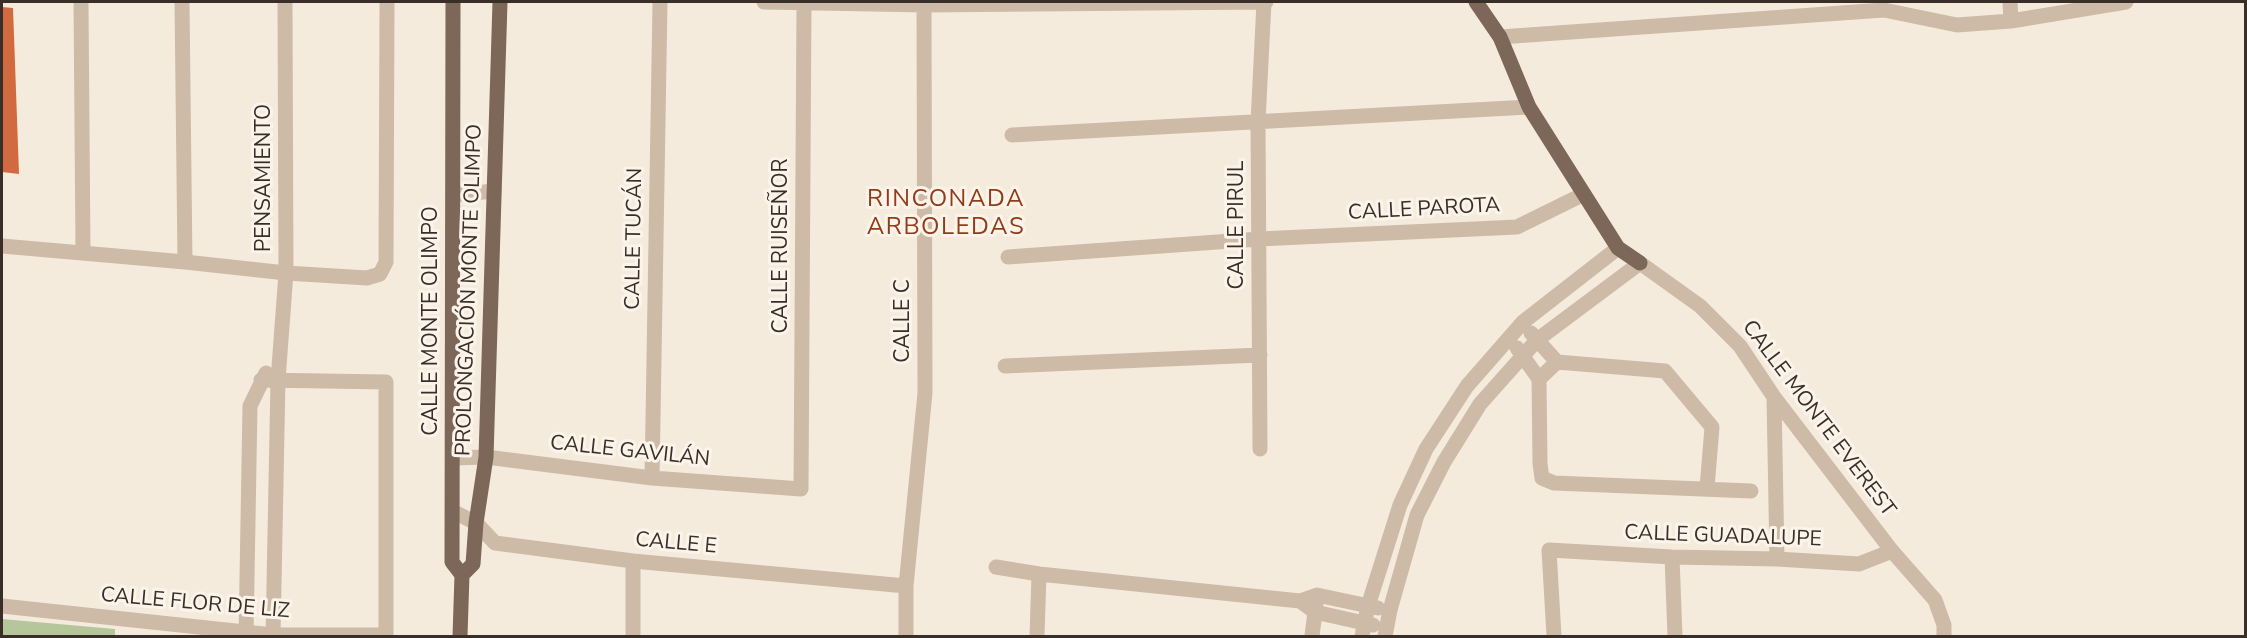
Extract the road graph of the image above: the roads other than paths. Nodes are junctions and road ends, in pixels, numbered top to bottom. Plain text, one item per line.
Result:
1 (81, 2) edge
2 (182, 2) edge
3 (285, 2) edge
4 (387, 2) edge
5 (453, 2) edge
6 (500, 2) edge
7 (660, 2) edge
8 (764, 2) edge
9 (1265, 2) edge
10 (1476, 2) edge
11 (2010, 2) edge
12 (2126, 2) edge
13 (804, 3) edge
14 (924, 5) junction
15 (1884, 6) edge
16 (2011, 21) junction
17 (1500, 37) junction
18 (1529, 106) junction
19 (1258, 122) junction
20 (1012, 135) dead end
21 (494, 191) junction
22 (1584, 194) junction
23 (453, 195) junction
24 (1259, 239) junction
25 (2, 246) edge
26 (1618, 248) junction
27 (82, 253) junction
28 (1008, 257) dead end
29 (185, 262) junction
30 (1640, 263) junction
31 (286, 273) junction
32 (1524, 322) junction
33 (1509, 339) junction
34 (1537, 340) junction
35 (281, 354) junction
36 (1260, 355) junction
37 (1523, 355) junction
38 (1557, 362) junction
39 (1005, 366) dead end
40 (1539, 379) junction
41 (261, 380) junction
42 (278, 381) junction
43 (1774, 397) junction
44 (1260, 449) dead end
45 (486, 457) junction
46 (454, 458) junction
47 (652, 478) junction
48 (1707, 488) junction
49 (801, 489) joint
50 (1751, 491) dead end
51 (454, 512) junction
52 (476, 524) junction
53 (1892, 551) junction
54 (1672, 557) junction
55 (1777, 560) junction
56 (633, 561) junction
57 (996, 567) dead end
58 (1039, 574) junction
59 (462, 575) junction
60 (906, 586) junction
61 (1317, 595) junction
62 (1300, 601) junction
63 (2, 606) edge
64 (1368, 606) junction
65 (1390, 610) junction
66 (1315, 612) junction
67 (133, 620) junction
68 (1363, 630) edge
69 (1385, 632) edge
70 (246, 634) edge
71 (133, 636) edge
72 (273, 636) edge
73 (386, 636) edge
74 (460, 636) edge
75 (633, 636) edge
76 (906, 636) edge
77 (1037, 636) edge
78 (1312, 636) edge
79 (1554, 636) edge
80 (1675, 636) edge
81 (1944, 636) edge

1 - 27 street
2 - 29 street
3 - 31 street, PENSAMIENTO
4 - 31 street
5 - 23 main road, CALLE MONTE OLIMPO
6 - 21 main road, PROLONGACIÓN MONTE OLIMPO
7 - 47 street, CALLE TUCÁN
8 - 13 street
9 - 14 street
9 - 19 street, CALLE PIRUL
10 - 17 main road, CALLE MONTE EVEREST
11 - 16 street
12 - 16 street
13 - 14 street
13 - 49 street, CALLE RUISEÑOR
14 - 60 street, CALLE C
15 - 16 street
15 - 17 street
17 - 18 main road, CALLE MONTE EVEREST
18 - 19 street
18 - 22 main road, CALLE MONTE EVEREST
19 - 20 street
19 - 24 street, CALLE PIRUL
21 - 23 street
21 - 45 main road, PROLONGACIÓN MONTE OLIMPO
22 - 24 street, CALLE PAROTA
22 - 26 main road, CALLE MONTE EVEREST
23 - 46 main road, CALLE MONTE OLIMPO
24 - 28 street, CALLE PAROTA
24 - 36 street, CALLE PIRUL
25 - 27 street
26 - 30 main road, CALLE MONTE EVEREST
26 - 32 street
27 - 29 street
29 - 31 street
30 - 34 street
30 - 43 street, CALLE MONTE EVEREST
31 - 35 street, PENSAMIENTO
32 - 33 street
32 - 34 street
33 - 37 street
33 - 64 street
34 - 37 street
34 - 38 street
35 - 41 street
35 - 42 street, PENSAMIENTO
36 - 39 street
36 - 44 street, CALLE PIRUL
37 - 40 street
37 - 65 street
38 - 40 street
38 - 48 street
40 - 48 street
41 - 42 street
41 - 70 street
42 - 72 street, PENSAMIENTO
42 - 73 street
43 - 53 street, CALLE MONTE EVEREST
43 - 55 street
45 - 46 street, CALLE GAVILÁN
45 - 47 street, CALLE GAVILÁN
45 - 52 main road, PROLONGACIÓN MONTE OLIMPO
46 - 51 main road, CALLE MONTE OLIMPO
47 - 49 street, CALLE GAVILÁN
48 - 50 street
51 - 52 street, CALLE E
51 - 59 main road, CALLE MONTE OLIMPO
52 - 56 street, CALLE E
52 - 59 main road, PROLONGACIÓN MONTE OLIMPO
53 - 55 street, CALLE GUADALUPE
53 - 81 street, CALLE MONTE EVEREST
54 - 55 street, CALLE GUADALUPE
54 - 79 street, CALLE GUADALUPE
54 - 80 street
56 - 60 street, CALLE E
56 - 75 street
57 - 58 street
58 - 62 street
58 - 77 street
59 - 74 main road, CALLE MONTE OLIMPO
60 - 76 street, CALLE C
61 - 62 street
61 - 64 street
61 - 66 street
62 - 66 street
63 - 67 street, CALLE FLOR DE LIZ
64 - 65 street
64 - 68 street
65 - 69 street
66 - 68 street
66 - 78 street
67 - 70 street, CALLE FLOR DE LIZ
67 - 71 street
68 - 69 street
70 - 72 street, CALLE FLOR DE LIZ
72 - 73 street, CALLE FLOR DE LIZ

